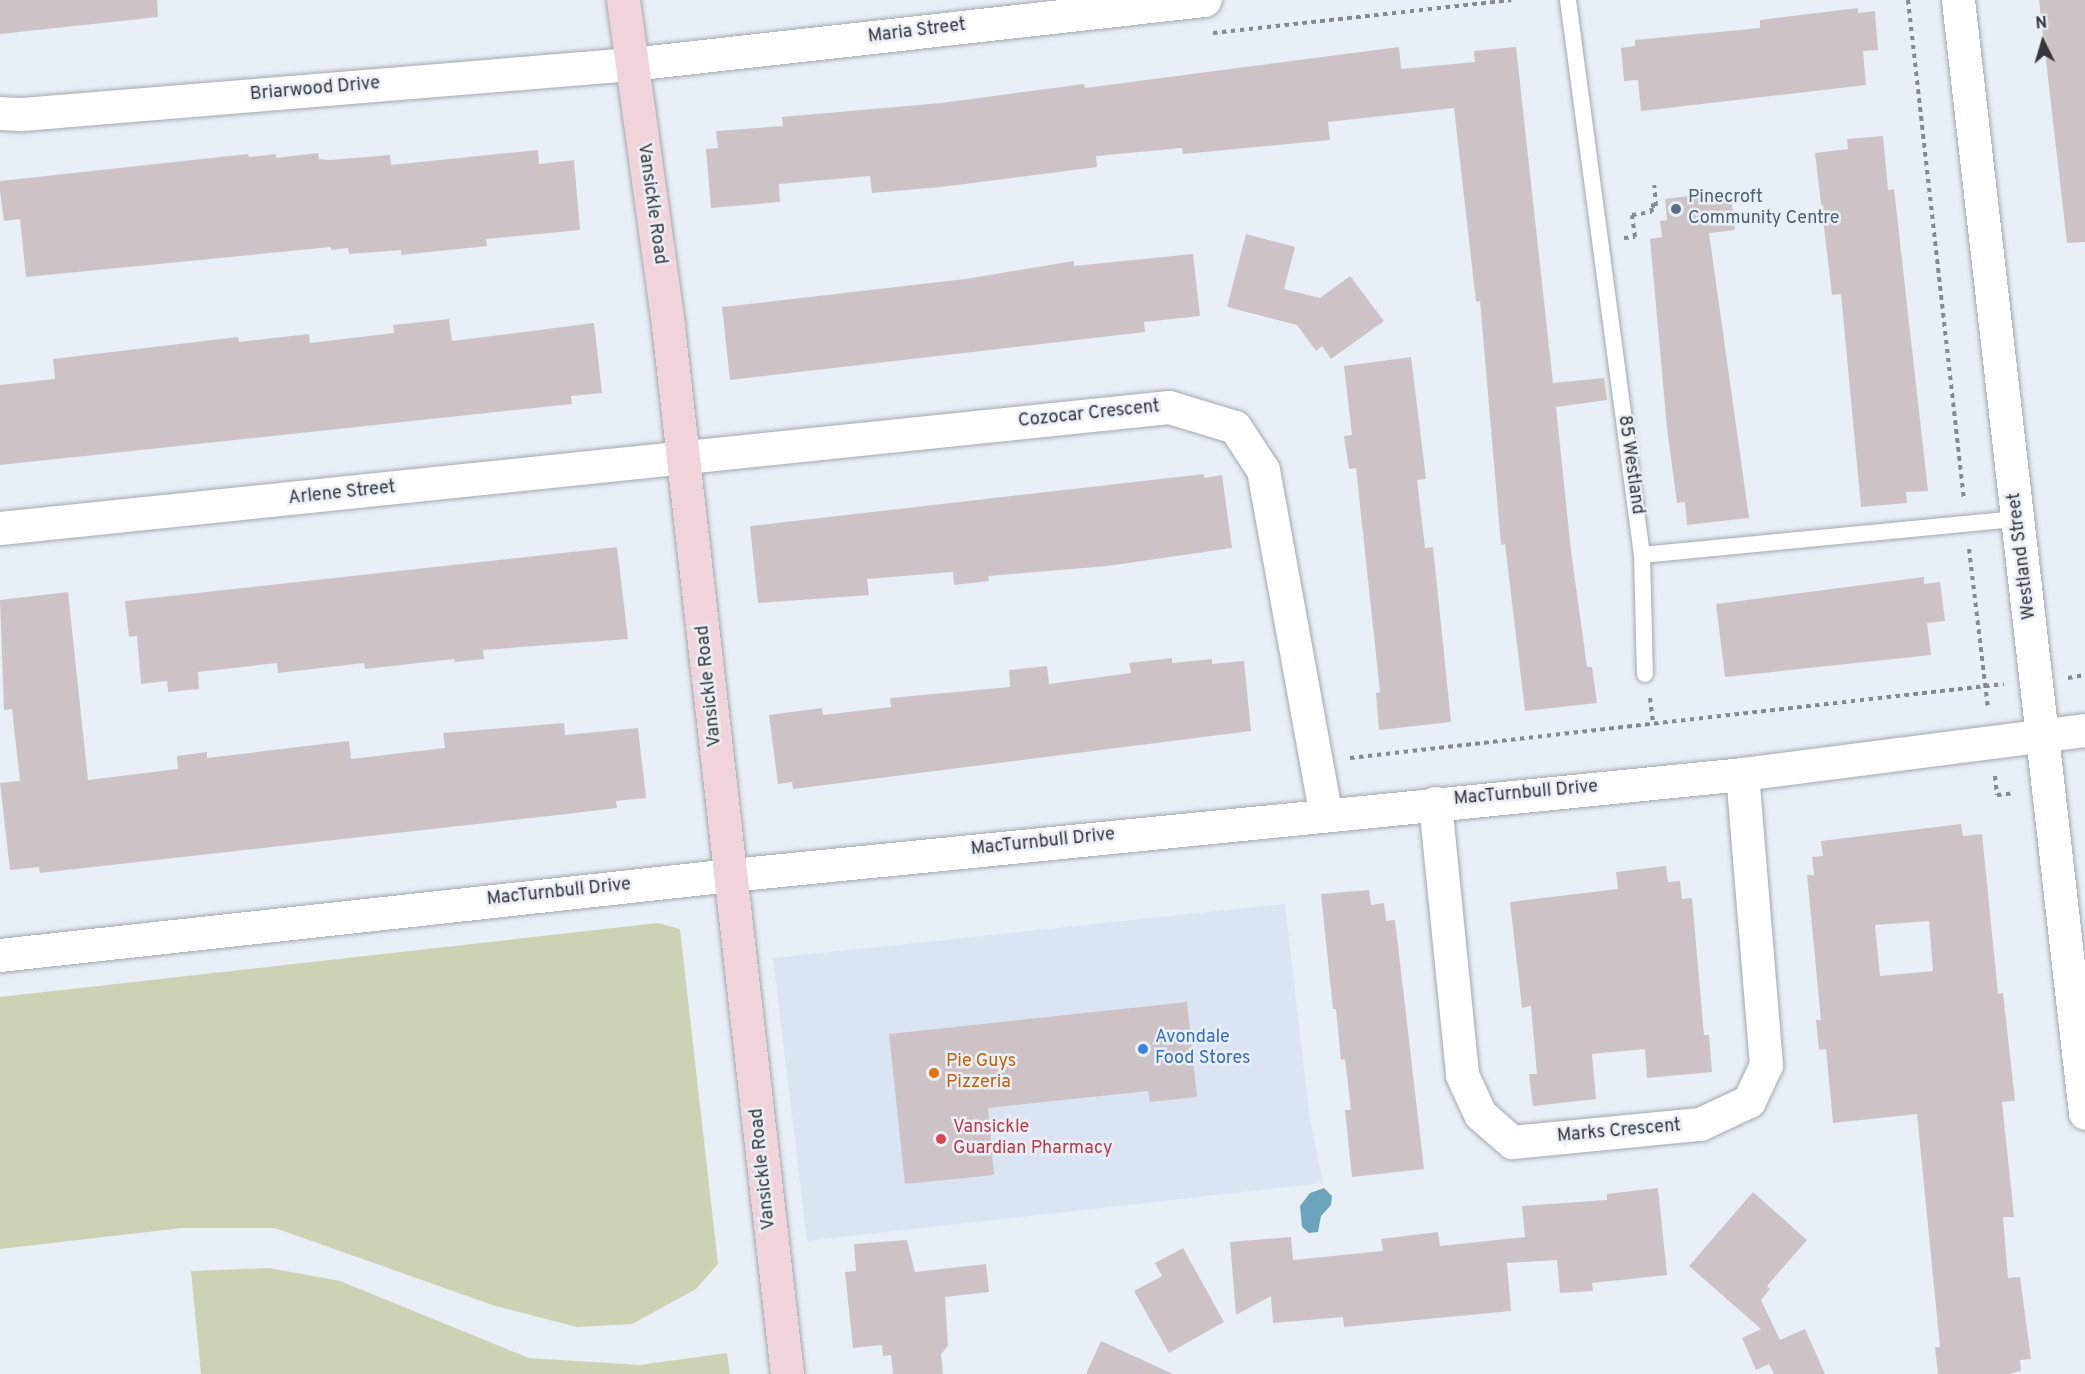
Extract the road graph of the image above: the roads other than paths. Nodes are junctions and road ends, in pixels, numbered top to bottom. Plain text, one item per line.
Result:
1 (623, 0) edge
2 (1204, 0) edge
3 (1568, 0) edge
4 (1958, 0) edge
5 (1067, 7) edge
6 (631, 64) junction
7 (0, 113) edge
8 (684, 459) junction
9 (2019, 519) junction
10 (0, 528) edge
11 (1642, 555) junction
12 (1645, 674) dead end
13 (2085, 730) edge
14 (2044, 736) junction
15 (1742, 774) junction
16 (1435, 803) junction
17 (1326, 815) junction
18 (731, 874) junction
19 (0, 955) edge
20 (2085, 1113) edge
21 (787, 1374) edge

1 - 6 street, Vansickle Road
2 - 5 street, Maria Street
3 - 11 lane, 85 Westland
4 - 9 street, Westland Street
5 - 6 street, Maria Street
6 - 7 street, Briarwood Drive
6 - 8 street, Vansickle Road
8 - 10 street, Arlene Street
8 - 17 street, Cozocar Crescent
8 - 18 street, Vansickle Road
9 - 11 lane
9 - 14 street, Westland Street
11 - 12 lane, 85 Westland
13 - 14 street, MacTurnbull Drive
14 - 15 street, MacTurnbull Drive
14 - 20 street, Westland Street
15 - 16 street, MacTurnbull Drive
15 - 16 street, Marks Crescent
16 - 17 street, MacTurnbull Drive
17 - 18 street, MacTurnbull Drive
18 - 19 street, MacTurnbull Drive
18 - 21 street, Vansickle Road

